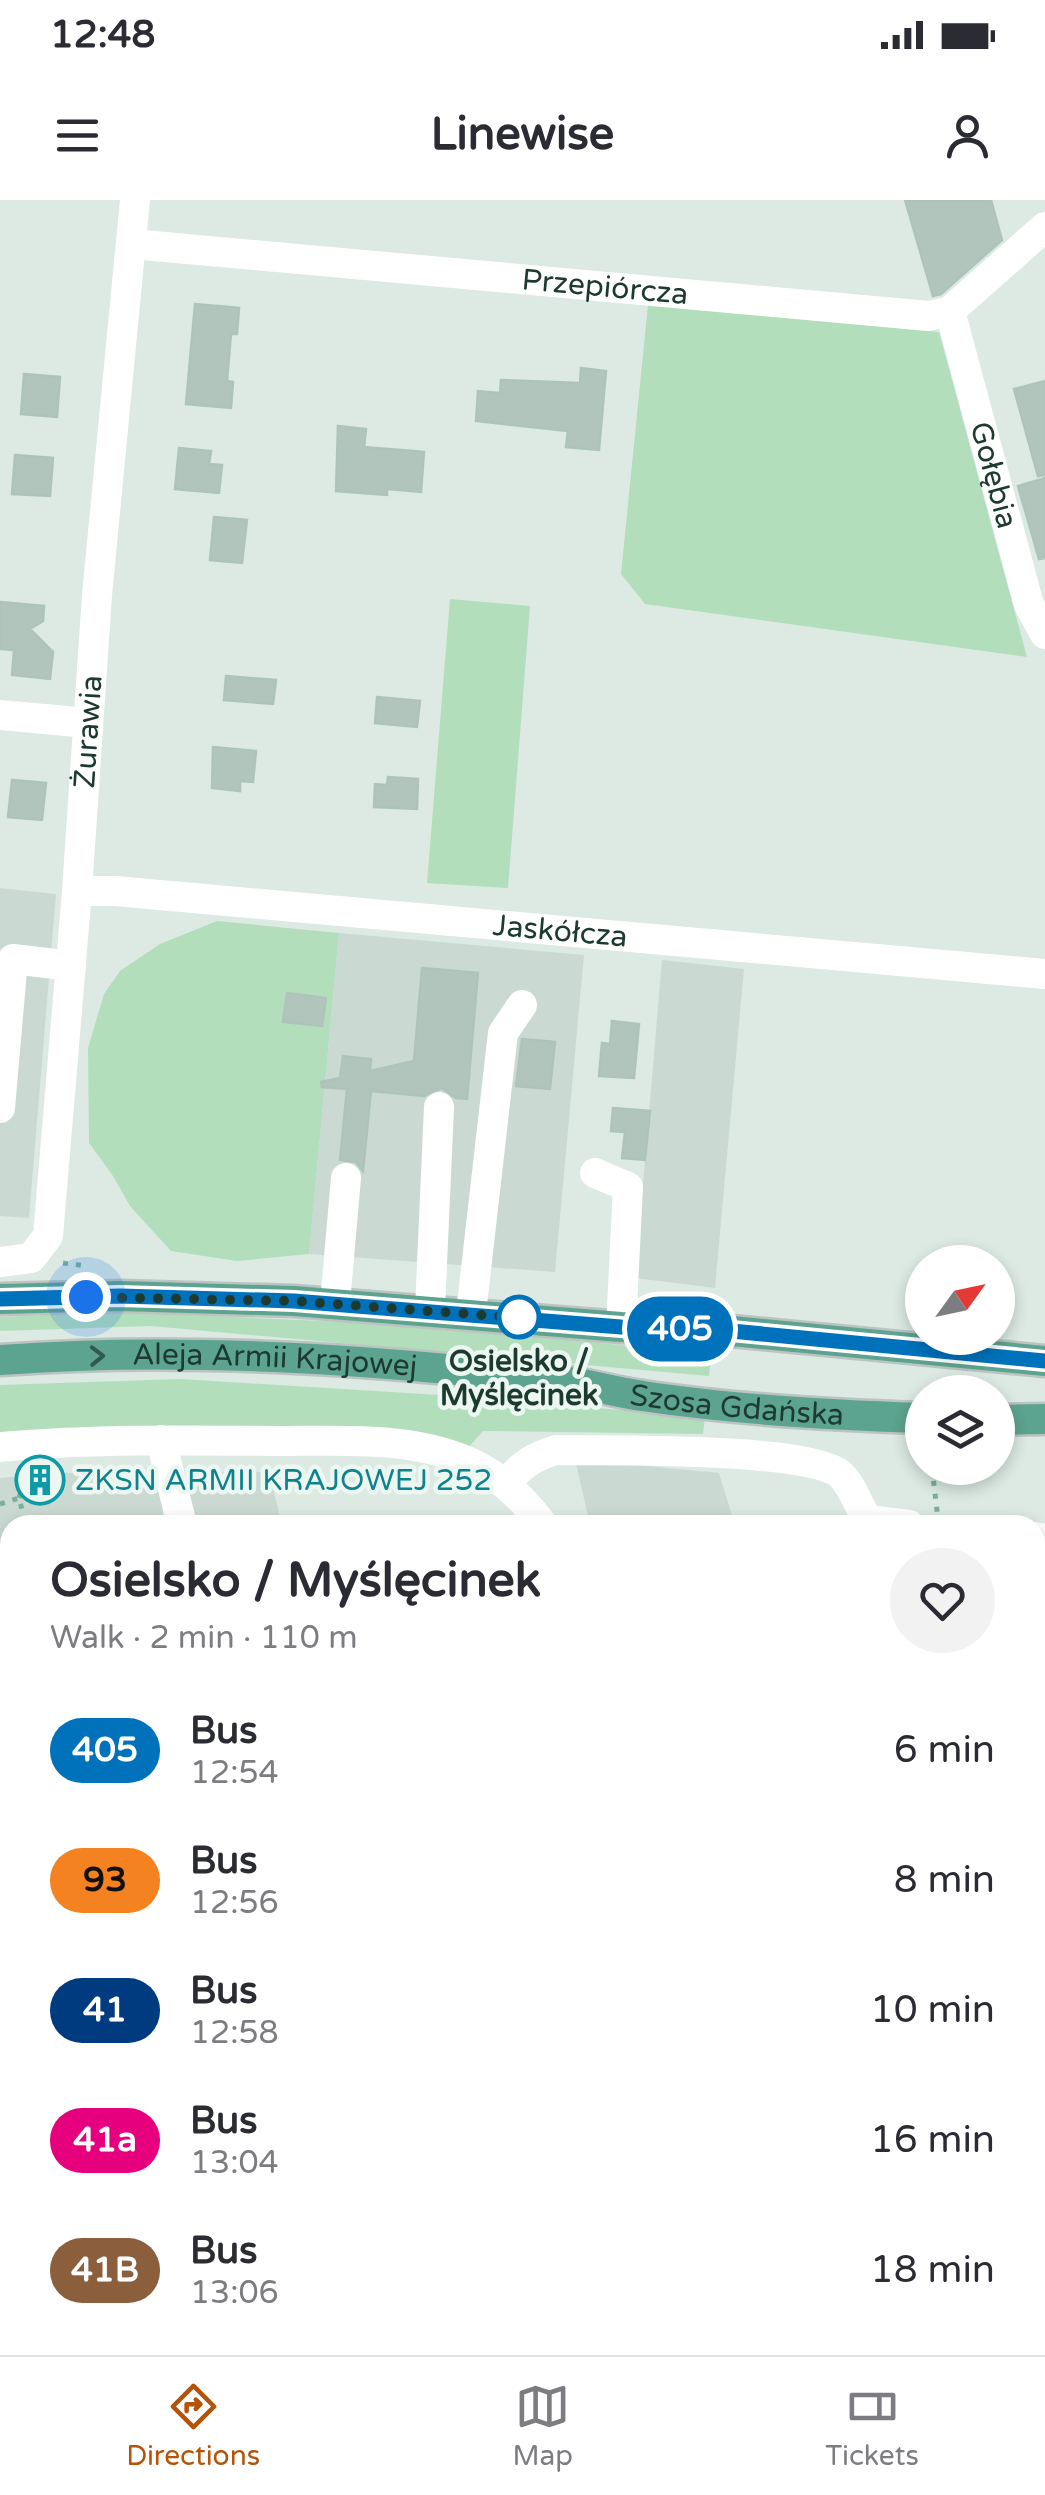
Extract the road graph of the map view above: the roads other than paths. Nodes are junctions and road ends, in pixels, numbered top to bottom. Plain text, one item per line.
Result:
1 (135, 200) edge
2 (1045, 227) edge
3 (132, 244) junction
4 (950, 311) junction
5 (1045, 634) edge
6 (0, 715) edge
7 (88, 723) junction
8 (77, 891) junction
9 (71, 966) junction
10 (1045, 974) edge
11 (522, 1005) dead end
12 (439, 1107) dead end
13 (0, 1108) edge
14 (595, 1173) dead end
15 (346, 1178) dead end
16 (15, 1260) edge
17 (0, 1300) edge
18 (335, 1303) junction
19 (430, 1309) junction
20 (472, 1313) junction
21 (621, 1327) junction
22 (0, 1360) edge
23 (1045, 1361) edge
24 (551, 1380) joint
25 (905, 1417) edge
26 (1015, 1420) edge
27 (1045, 1420) edge
28 (161, 1440) junction
29 (0, 1447) edge
30 (506, 1485) junction
31 (180, 1515) edge
32 (534, 1515) edge
33 (865, 1515) edge

1 - 3 street, Żurawia
2 - 4 street
3 - 4 street, Przepiórcza
3 - 7 street, Żurawia
4 - 5 street, Gołębia
6 - 7 street
7 - 8 street, Żurawia
8 - 9 street, Żurawia
8 - 10 street, Jaskółcza
9 - 13 street
9 - 16 street, Żurawia
11 - 20 street
12 - 19 street
14 - 21 street
15 - 18 street
17 - 18 main road, Aleja Armii Krajowej
18 - 19 main road, Aleja Armii Krajowej
19 - 20 main road, Aleja Armii Krajowej
20 - 21 main road, Aleja Armii Krajowej
21 - 23 main road
22 -> 24 main road, Aleja Armii Krajowej
24 - 25 main road, Szosa Gdańska
26 - 27 main road
28 - 29 street
28 - 30 street
28 - 31 street
30 - 32 street
30 - 33 street

